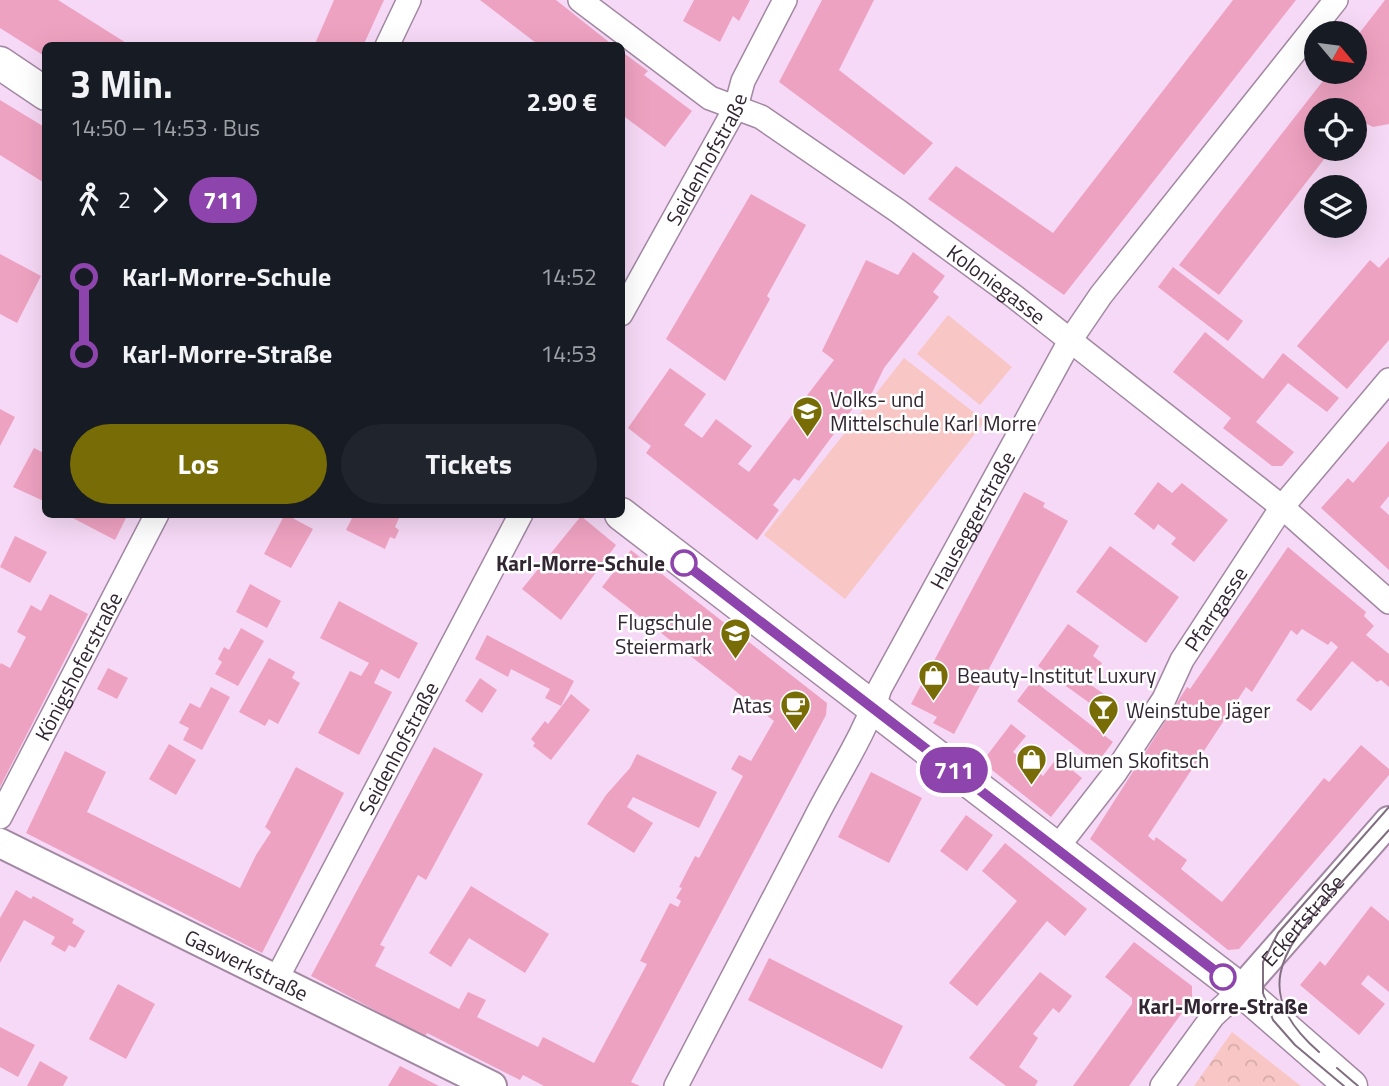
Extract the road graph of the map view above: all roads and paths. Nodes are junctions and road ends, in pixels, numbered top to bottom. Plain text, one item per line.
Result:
1 (409, 0) edge
2 (580, 0) edge
3 (785, 0) edge
4 (1336, 0) edge
5 (389, 42) edge
6 (0, 63) edge
7 (42, 91) edge
8 (736, 107) junction
9 (625, 307) edge
10 (1071, 339) junction
11 (1389, 380) edge
12 (1282, 507) junction
13 (625, 517) edge
14 (155, 518) edge
15 (519, 518) edge
16 (1389, 602) edge
17 (874, 707) junction
18 (0, 817) edge
19 (1389, 821) edge
20 (0, 843) edge
21 (1056, 849) junction
22 (276, 980) junction
23 (1241, 990) junction
24 (492, 1086) edge
25 (676, 1086) edge
26 (1162, 1086) edge
27 (1352, 1086) edge

1 - 5 street
2 - 8 street, Koloniegasse
3 - 8 street, Seidenhofstraße
4 - 10 street, Hauseggerstraße
6 - 7 main road
8 - 9 street, Seidenhofstraße
8 - 10 street, Koloniegasse
10 - 12 street, Koloniegasse
10 - 17 street, Hauseggerstraße
11 - 12 street, Pfarrgasse
12 - 16 street, Koloniegasse
12 - 21 street, Pfarrgasse
13 - 17 main road
14 - 18 street, Königshoferstraße
15 - 22 street, Seidenhofstraße
17 - 21 main road
17 - 25 street, Hauseggerstraße
19 - 23 street, Eckertstraße
20 - 22 street, Gaswerkstraße
21 - 23 main road
22 - 24 street, Gaswerkstraße
23 - 26 street, Eckertstraße
23 - 27 main road

